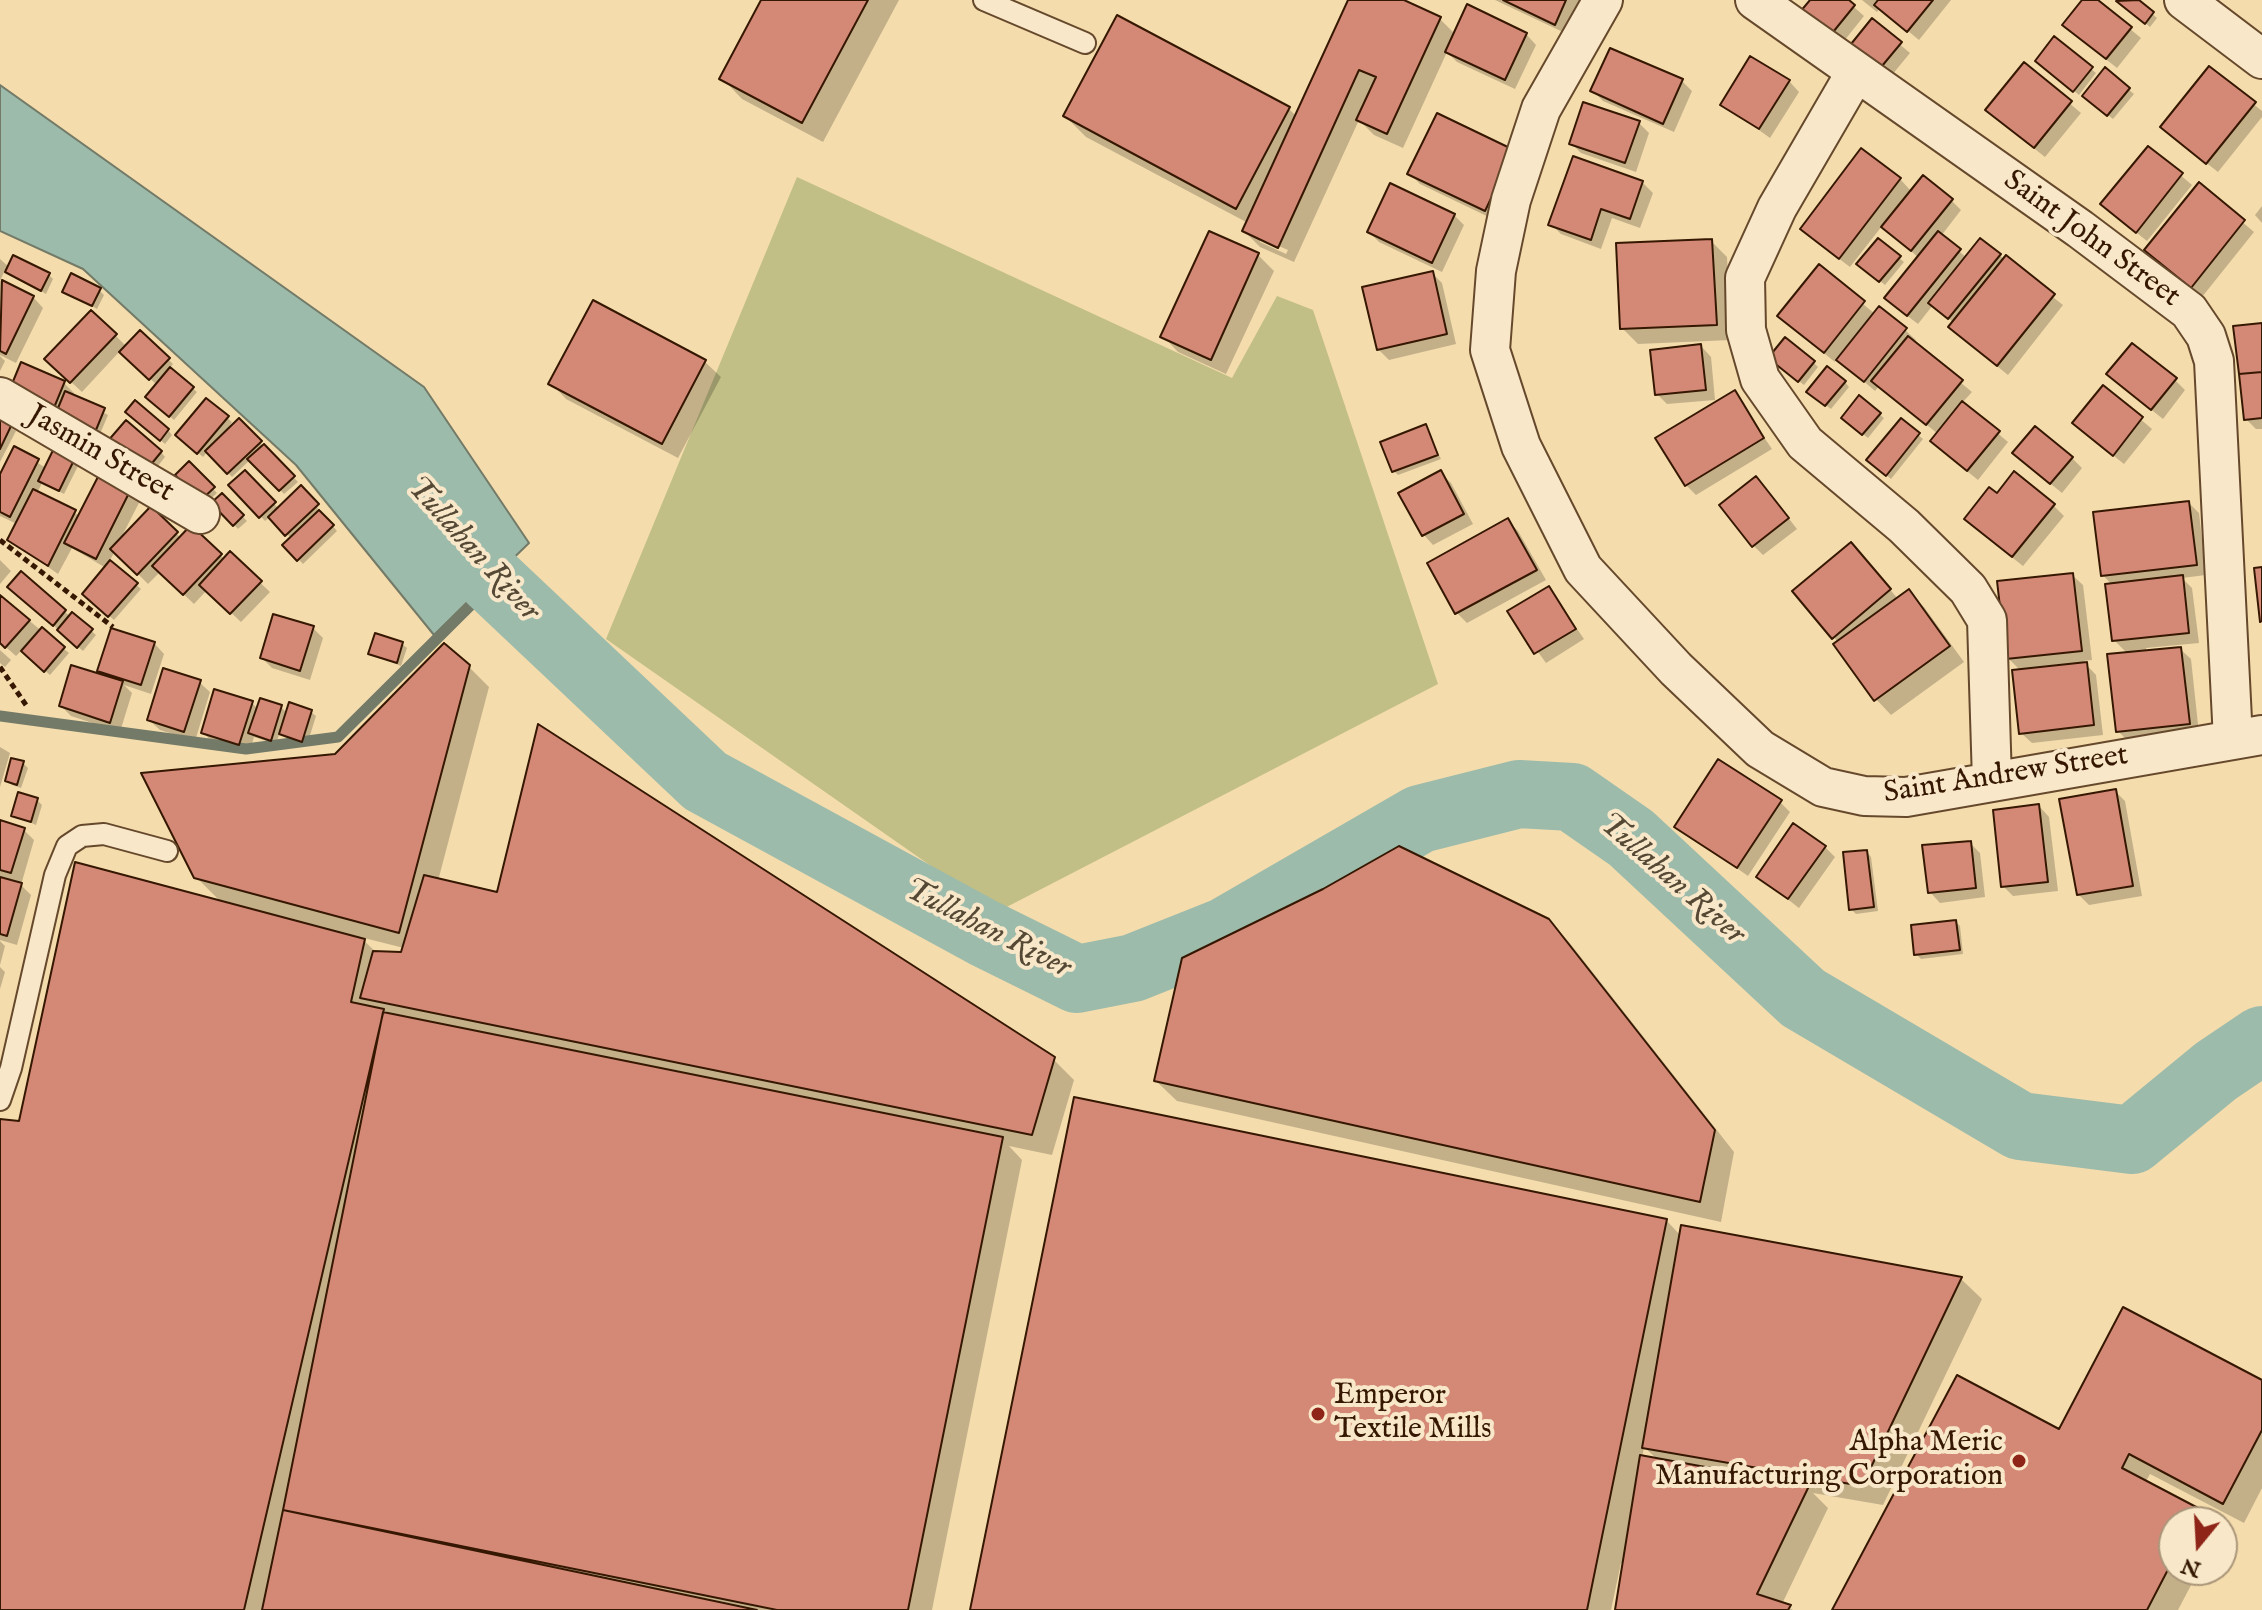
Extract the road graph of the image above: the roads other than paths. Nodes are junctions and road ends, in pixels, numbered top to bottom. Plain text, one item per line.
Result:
1 (984, 0) edge
2 (1603, 0) edge
3 (1755, 0) edge
4 (2184, 0) edge
5 (1085, 43) dead end
6 (2262, 59) edge
7 (1856, 72) junction
8 (0, 397) edge
9 (200, 514) dead end
10 (2248, 738) edge
11 (1992, 781) junction
12 (167, 851) dead end
13 (0, 1100) edge

1 - 5 lane
2 - 11 street, Saint Andrew Street
3 - 7 street, Saint John Street
4 - 6 street
7 - 10 street, Saint John Street
7 - 11 street
8 - 9 street, Jasmin Street
10 - 11 street, Saint Andrew Street
12 - 13 lane

